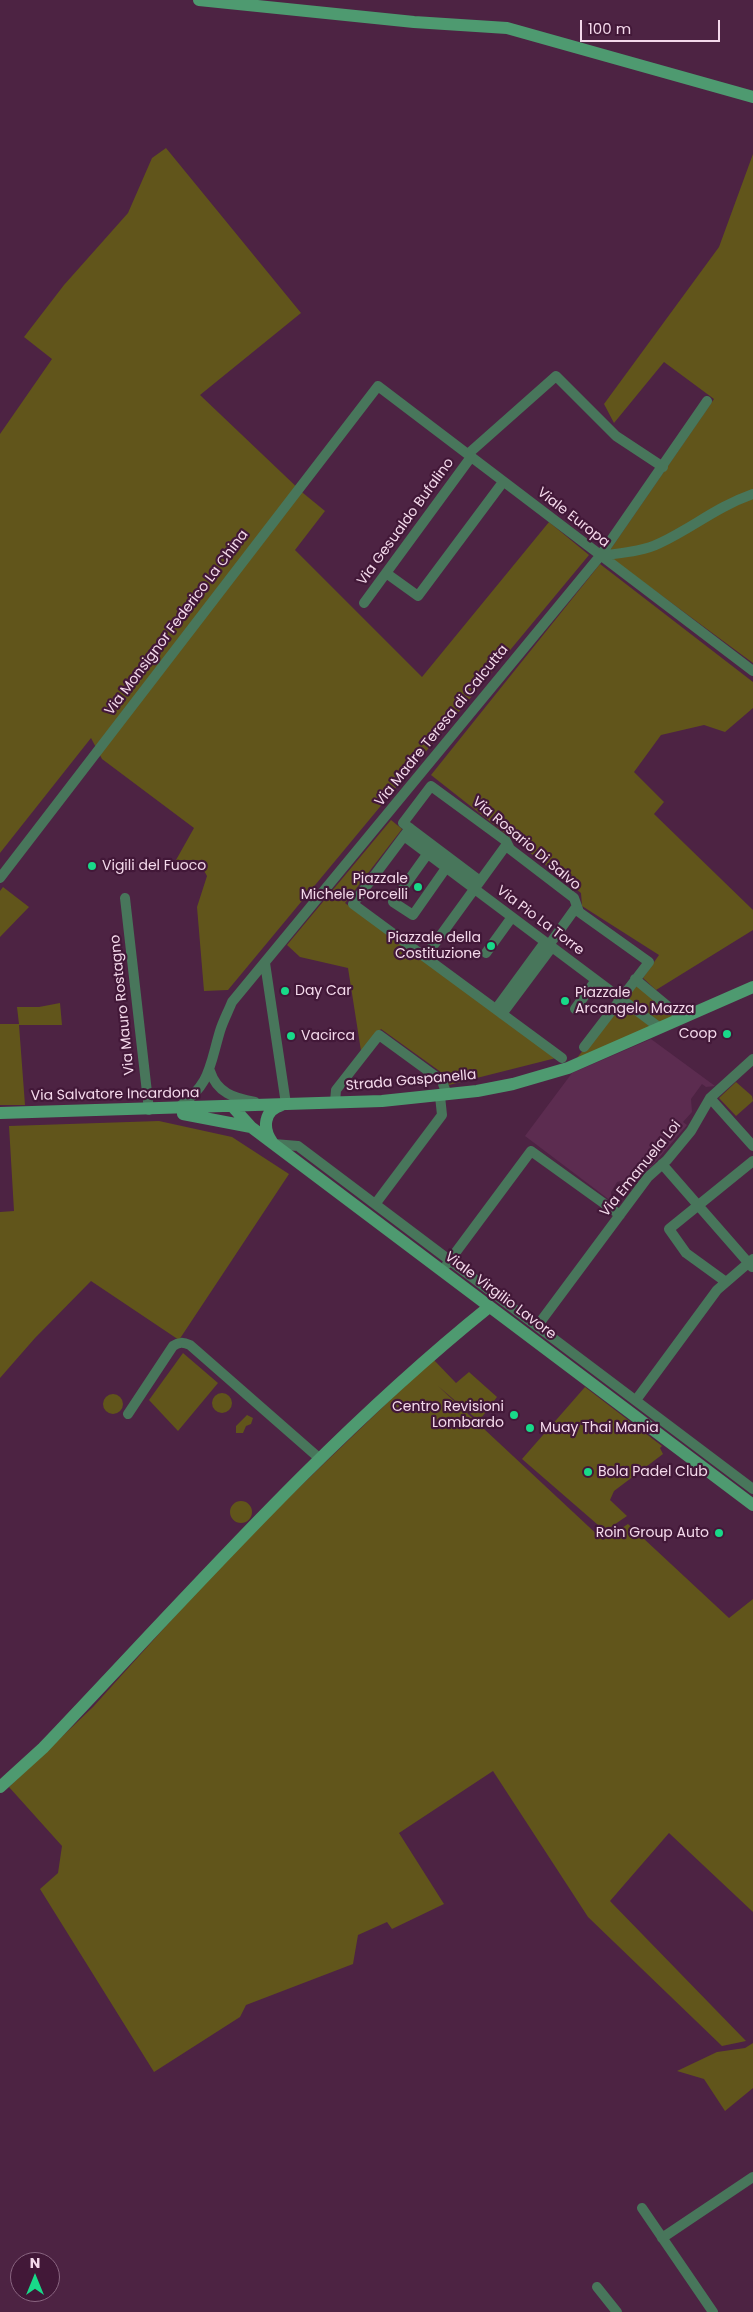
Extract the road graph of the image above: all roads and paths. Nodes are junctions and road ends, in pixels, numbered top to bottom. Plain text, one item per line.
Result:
1 (199, 0) edge
2 (753, 97) edge
3 (378, 386) joint
4 (707, 401) dead end
5 (469, 456) junction
6 (663, 467) junction
7 (503, 482) junction
8 (753, 494) edge
9 (600, 556) junction
10 (386, 573) junction
11 (364, 603) dead end
12 (753, 671) edge
13 (407, 832) junction
14 (507, 844) junction
15 (430, 850) junction
16 (446, 868) junction
17 (0, 878) edge
18 (478, 887) junction
19 (125, 898) dead end
20 (577, 906) junction
21 (512, 917) junction
22 (549, 944) junction
23 (486, 953) dead end
24 (427, 958) junction
25 (265, 963) junction
26 (635, 979) junction
27 (596, 980) junction
28 (753, 987) edge
29 (621, 998) junction
30 (575, 1009) dead end
31 (499, 1012) junction
32 (682, 1018) junction
33 (660, 1028) junction
34 (584, 1047) dead end
35 (562, 1058) dead end
36 (753, 1060) edge
37 (210, 1071) junction
38 (199, 1089) junction
39 (217, 1089) junction
40 (443, 1096) junction
41 (710, 1098) junction
42 (335, 1102) junction
43 (286, 1104) junction
44 (267, 1105) junction
45 (232, 1106) junction
46 (207, 1108) junction
47 (177, 1109) junction
48 (154, 1110) junction
49 (0, 1113) edge
50 (251, 1127) junction
51 (274, 1144) junction
52 (753, 1146) edge
53 (753, 1161) edge
54 (662, 1164) junction
55 (376, 1204) junction
56 (699, 1206) junction
57 (620, 1215) junction
58 (451, 1260) junction
59 (752, 1263) edge
60 (442, 1271) junction
61 (726, 1282) junction
62 (489, 1307) junction
63 (538, 1325) junction
64 (636, 1400) junction
65 (648, 1409) junction
66 (128, 1414) dead end
67 (640, 1420) junction
68 (319, 1458) junction
69 (753, 1489) edge
70 (753, 1505) edge
71 (0, 1787) edge
72 (753, 2177) edge
73 (642, 2208) dead end
74 (662, 2238) junction
75 (598, 2286) dead end
76 (618, 2312) edge
77 (713, 2312) edge

1 - 2 street
3 - 5 street, Viale Europa
3 - 17 street, Via Monsignor Federico La China
4 - 6 street, Via Madre Teresa di Calcutta
5 - 6 street, Via Gesualdo Bufalino
5 - 7 street, Viale Europa
5 - 10 street, Via Gesualdo Bufalino
6 - 9 street, Via Madre Teresa di Calcutta
7 - 9 street, Viale Europa
7 - 10 street
8 - 9 street
9 - 12 street, Viale Europa
9 - 25 street, Via Madre Teresa di Calcutta
10 - 11 street, Via Gesualdo Bufalino
13 - 14 street, Via Rosario Di Salvo
13 - 15 street
13 - 24 street
14 - 18 street
14 - 20 street, Via Rosario Di Salvo
15 - 16 street, Via Pio La Torre
15 - 16 street
15 - 18 street
16 - 18 street, Via Pio La Torre
18 - 21 street, Via Pio La Torre
18 - 24 street
19 - 48 street, Via Mauro Rostagno
20 - 22 street
20 - 26 street, Via Rosario Di Salvo
21 - 22 street, Via Pio La Torre
21 - 23 street
22 - 27 street, Via Pio La Torre
22 - 31 street
24 - 31 street
25 - 37 street, Via Madre Teresa di Calcutta
25 - 43 street
26 - 29 street
26 - 32 street
27 - 29 street, Via Pio La Torre
27 - 30 street
28 - 32 street, Strada Gaspanella
29 - 33 street, Via Pio La Torre
29 - 34 street
31 - 35 street
32 - 33 street, Strada Gaspanella
33 - 40 street, Strada Gaspanella
36 - 41 street, Via Emanuela Loi
37 - 38 street, Via Madre Teresa di Calcutta
37 - 39 street
38 - 46 street
38 - 47 street, Via Madre Teresa di Calcutta
39 - 44 street
39 - 45 street
39 - 46 street
40 - 42 street, Strada Gaspanella
40 - 42 street
40 - 55 street
41 - 52 street
41 - 54 street, Via Emanuela Loi
42 - 43 street, Strada Gaspanella
43 - 44 street, Strada Gaspanella
43 - 51 street
44 - 45 street, Strada Gaspanella
45 - 46 street, Via Salvatore Incardona
45 - 50 street, Viale Virgilio Lavore
46 - 47 street, Via Salvatore Incardona
47 - 48 street, Via Salvatore Incardona
48 - 49 street, Via Salvatore Incardona
48 - 50 street
50 - 51 street, Viale Virgilio Lavore
51 - 55 street
51 - 60 street, Viale Virgilio Lavore
53 - 56 street
54 - 56 street
54 - 57 street, Via Emanuela Loi
55 - 58 street
56 - 59 street
56 - 61 street
57 - 58 street
57 - 63 street, Via Emanuela Loi
58 - 60 street
58 - 63 street
59 - 61 street
60 - 62 street, Viale Virgilio Lavore
61 - 64 street
62 - 67 street, Viale Virgilio Lavore
62 - 68 street
63 - 64 street
64 - 65 street
65 - 67 street
65 - 69 street
66 - 68 street
67 - 70 street, Viale Virgilio Lavore
68 - 71 street
72 - 74 street
73 - 74 street
74 - 77 street
75 - 76 street

